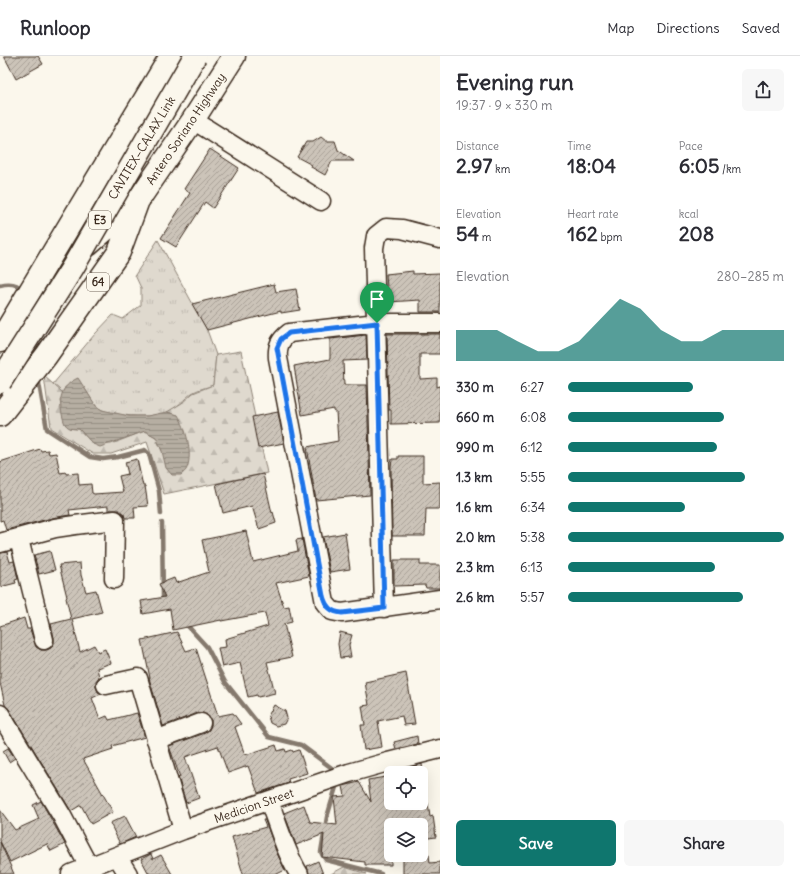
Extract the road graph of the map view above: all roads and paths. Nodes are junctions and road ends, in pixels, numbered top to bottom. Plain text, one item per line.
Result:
1 (170, 56) edge
2 (195, 56) edge
3 (234, 56) edge
4 (193, 120) junction
5 (322, 201) dead end
6 (137, 202) junction
7 (440, 239) edge
8 (377, 323) junction
9 (440, 323) edge
10 (8, 341) edge
11 (0, 362) edge
12 (0, 382) edge
13 (0, 415) edge
14 (19, 539) junction
15 (0, 543) edge
16 (114, 579) dead end
17 (440, 599) edge
18 (384, 608) junction
19 (44, 640) dead end
20 (106, 685) dead end
21 (0, 714) edge
22 (201, 723) dead end
23 (156, 740) junction
24 (440, 749) edge
25 (269, 801) junction
26 (183, 830) junction
27 (117, 856) junction
28 (89, 867) junction
29 (71, 874) edge
30 (128, 874) edge
31 (299, 874) edge

1 - 10 main road, CAVITEX–CALAX Link / E3
2 - 12 main road, CAVITEX–CALAX Link / E3, bridge
3 - 4 main road, Antero Soriano Highway / 64
4 - 5 street
4 - 6 main road, Antero Soriano Highway / 64
6 - 10 main road, Antero Soriano Highway / 64
6 - 13 main road, Antero Soriano Highway / 64
7 - 8 street
8 - 9 street
8 - 18 street
8 - 18 street
10 - 11 main road, Antero Soriano Highway / 64
14 - 15 street
14 - 16 street
14 - 19 street
17 - 18 street
20 - 23 street
21 - 28 street
22 - 23 street
23 - 26 street
24 - 25 street, Medicion Street
25 - 26 street, Medicion Street
25 - 31 street
26 - 27 street, Medicion Street
27 - 28 street, Medicion Street
27 - 30 street
28 - 29 street, Medicion Street

